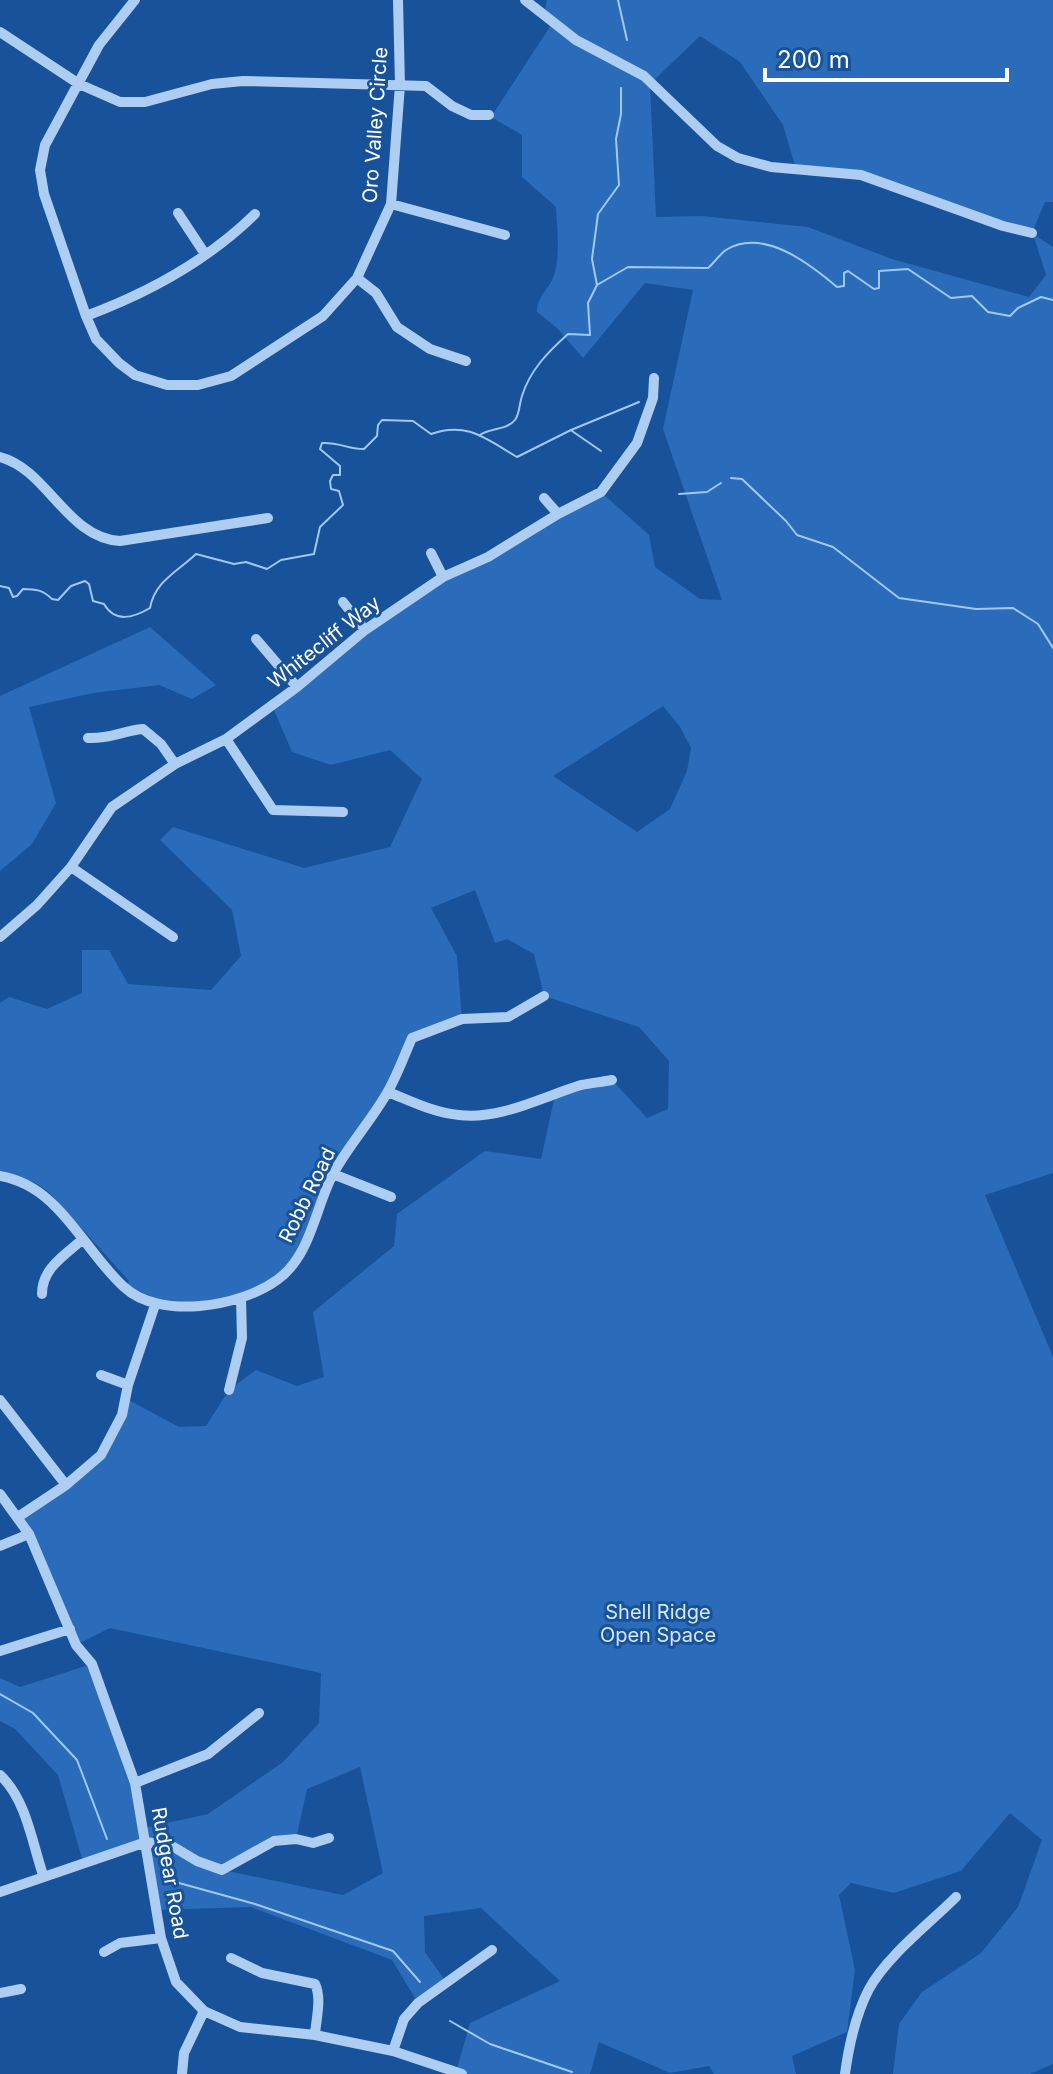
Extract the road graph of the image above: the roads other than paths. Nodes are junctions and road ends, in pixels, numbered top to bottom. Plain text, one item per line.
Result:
1 (135, 0) edge
2 (398, 0) edge
3 (525, 0) edge
4 (0, 32) edge
5 (79, 84) junction
6 (400, 85) junction
7 (489, 115) dead end
8 (391, 204) junction
9 (178, 213) dead end
10 (255, 214) dead end
11 (1032, 233) dead end
12 (505, 235) dead end
13 (205, 254) junction
14 (357, 278) junction
15 (86, 316) junction
16 (466, 361) dead end
17 (654, 378) dead end
18 (0, 457) edge
19 (544, 498) dead end
20 (558, 514) junction
21 (268, 518) dead end
22 (431, 553) dead end
23 (443, 577) junction
24 (343, 602) dead end
25 (365, 630) junction
26 (256, 639) dead end
27 (297, 687) junction
28 (88, 738) dead end
29 (226, 739) junction
30 (175, 764) junction
31 (343, 812) dead end
32 (71, 867) junction
33 (0, 937) edge
34 (173, 937) dead end
35 (544, 996) dead end
36 (612, 1080) dead end
37 (388, 1092) junction
38 (333, 1174) junction
39 (0, 1176) edge
40 (391, 1197) dead end
41 (83, 1239) junction
42 (42, 1294) dead end
43 (241, 1298) junction
44 (155, 1305) junction
45 (101, 1375) dead end
46 (128, 1385) junction
47 (229, 1390) dead end
48 (0, 1400) edge
49 (66, 1485) junction
50 (0, 1494) edge
51 (18, 1517) junction
52 (29, 1534) junction
53 (0, 1546) edge
54 (70, 1629) junction
55 (0, 1651) edge
56 (259, 1713) dead end
57 (0, 1775) edge
58 (135, 1783) junction
59 (329, 1838) dead end
60 (146, 1842) junction
61 (43, 1875) junction
62 (0, 1892) edge
63 (956, 1897) dead end
64 (161, 1938) junction
65 (492, 1950) dead end
66 (104, 1952) dead end
67 (231, 1958) dead end
68 (21, 1989) dead end
69 (0, 1993) edge
70 (204, 2011) junction
71 (315, 2035) junction
72 (393, 2051) junction
73 (182, 2074) edge
74 (462, 2074) edge
75 (845, 2074) edge

1 - 5 street, Oro Valley Circle
2 - 6 street, Oro Valley Circle
3 - 11 street
4 - 5 street
5 - 6 street
5 - 15 street, Oro Valley Circle
6 - 7 street
6 - 8 street, Oro Valley Circle
8 - 12 street
8 - 14 street, Oro Valley Circle
9 - 13 street
10 - 13 street
13 - 15 street
14 - 15 street, Oro Valley Circle
14 - 16 street
17 - 20 street, Whitecliff Way
18 - 21 street
19 - 20 street
20 - 23 street, Whitecliff Way
22 - 23 street
23 - 25 street, Whitecliff Way
24 - 25 street
25 - 27 street, Whitecliff Way
26 - 27 street
27 - 29 street, Whitecliff Way
28 - 30 street
29 - 30 street, Whitecliff Way
29 - 31 street
30 - 32 street, Whitecliff Way
32 - 33 street, Whitecliff Way
32 - 34 street
35 - 37 street, Robb Road
36 - 37 street
37 - 38 street, Robb Road
38 - 40 street
38 - 43 street, Robb Road
39 - 41 street
41 - 42 street
41 - 44 street
43 - 44 street, Robb Road
43 - 47 street
44 - 46 street
45 - 46 street
46 - 49 street
48 - 49 street
49 - 51 street
50 - 51 street, Rudgear Road
51 - 52 street, Rudgear Road
52 - 53 street
52 - 54 street, Rudgear Road
54 - 55 street
54 - 58 street, Rudgear Road
56 - 58 street
57 - 61 street
58 - 60 street, Rudgear Road
59 - 60 street
60 - 61 street
60 - 64 street, Rudgear Road
61 - 62 street
63 - 75 street
64 - 66 street
64 - 70 street, Rudgear Road
65 - 72 street
67 - 71 street
68 - 69 street
70 - 71 street, Rudgear Road
70 - 73 street
71 - 72 street, Rudgear Road
72 - 74 street, Rudgear Road

